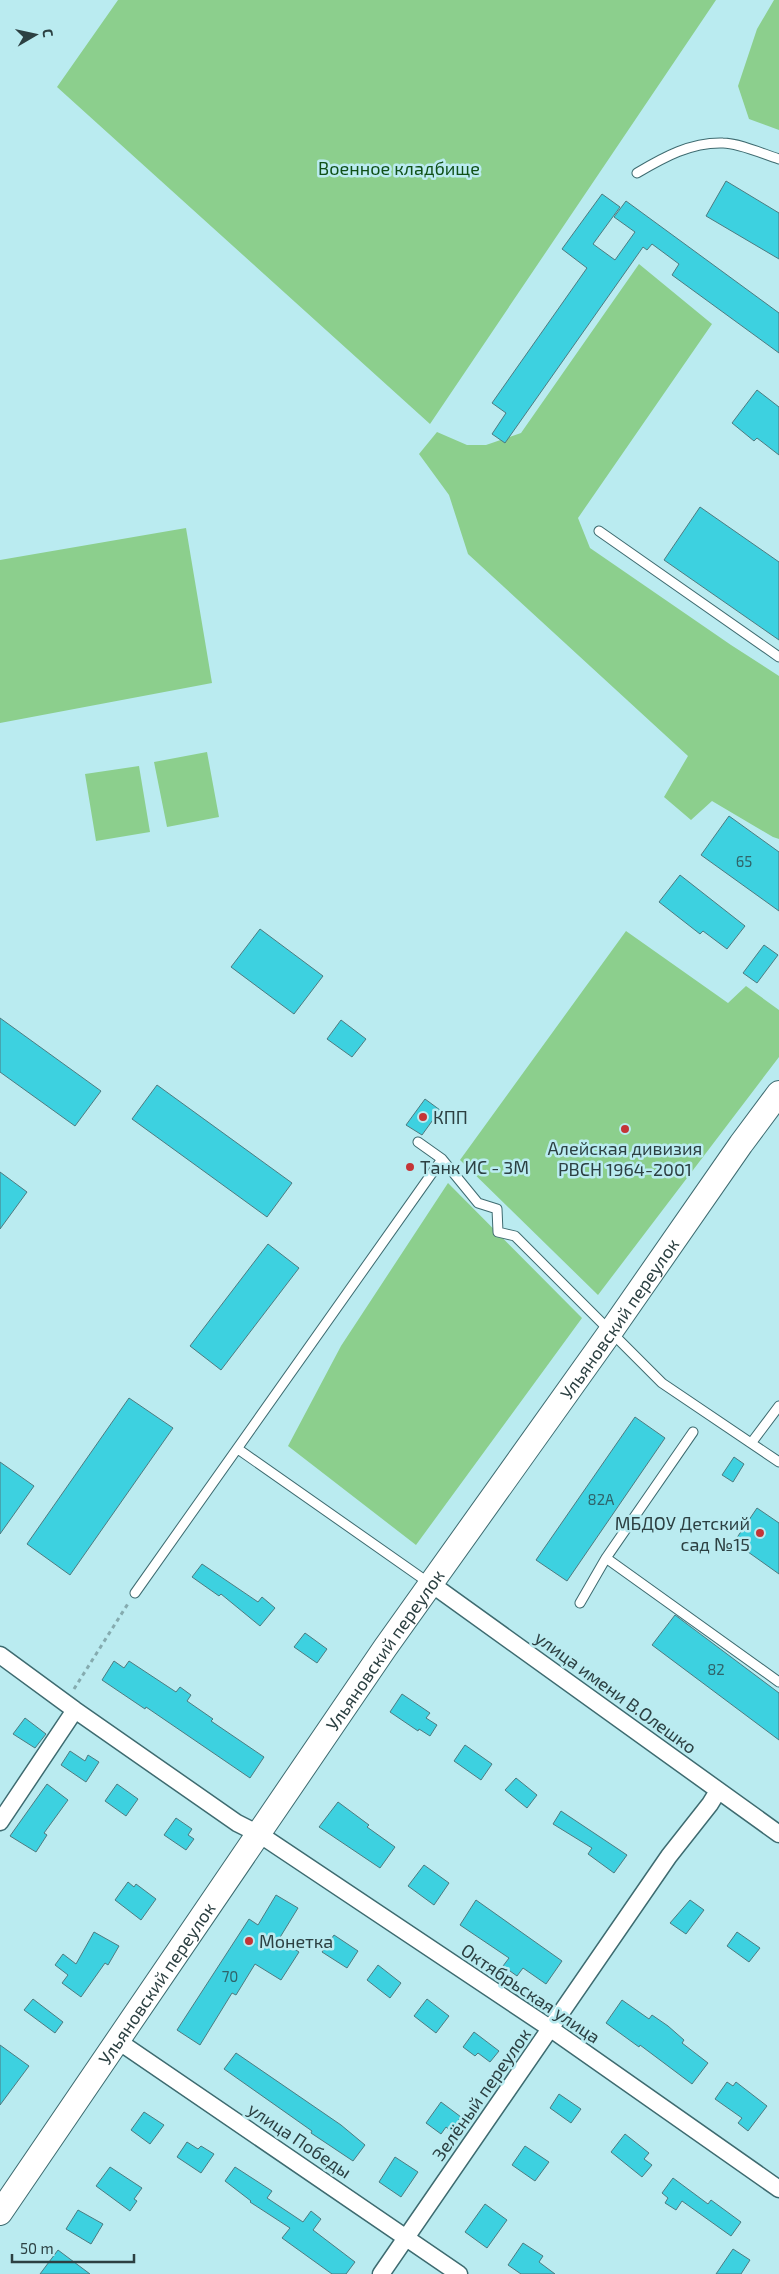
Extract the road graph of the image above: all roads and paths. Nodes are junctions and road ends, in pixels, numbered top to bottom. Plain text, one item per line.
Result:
1 (779, 159) edge
2 (637, 173) dead end
3 (599, 531) dead end
4 (779, 657) edge
5 (779, 1093) edge
6 (418, 1142) dead end
7 (442, 1159) junction
8 (610, 1331) junction
9 (779, 1406) edge
10 (693, 1432) dead end
11 (752, 1442) junction
12 (238, 1449) junction
13 (779, 1462) edge
14 (606, 1558) junction
15 (430, 1583) junction
16 (135, 1593) joint
17 (580, 1603) dead end
18 (0, 1655) edge
19 (779, 1682) edge
20 (70, 1706) junction
21 (718, 1790) junction
22 (0, 1822) edge
23 (259, 1834) junction
24 (779, 1834) edge
25 (551, 2029) junction
26 (118, 2041) junction
27 (779, 2189) edge
28 (0, 2213) edge
29 (407, 2237) junction
30 (381, 2274) edge
31 (459, 2274) edge

1 - 2 lane
3 - 4 lane
5 - 8 main road, Ульяновский переулок
6 - 7 lane
7 - 8 lane
7 - 12 lane
8 - 11 lane
8 - 15 main road, Ульяновский переулок
9 - 11 lane
10 - 14 lane
11 - 13 lane
12 - 15 lane
12 - 16 lane
14 - 17 lane
14 - 19 lane
15 - 21 street, улица имени В.Олешко
15 - 23 main road, Ульяновский переулок
16 - 20 path
18 - 20 street, Октябрьская улица
20 - 22 street
20 - 23 street, Октябрьская улица
21 - 24 street, улица имени В.Олешко
21 - 25 street, Зелёный переулок
23 - 25 street, Октябрьская улица
23 - 26 main road, Ульяновский переулок
25 - 27 street, Октябрьская улица
25 - 29 street, Зелёный переулок
26 - 28 main road, Ульяновский переулок
26 - 29 street, улица Победы
29 - 30 street, Зелёный переулок
29 - 31 street, улица Победы

